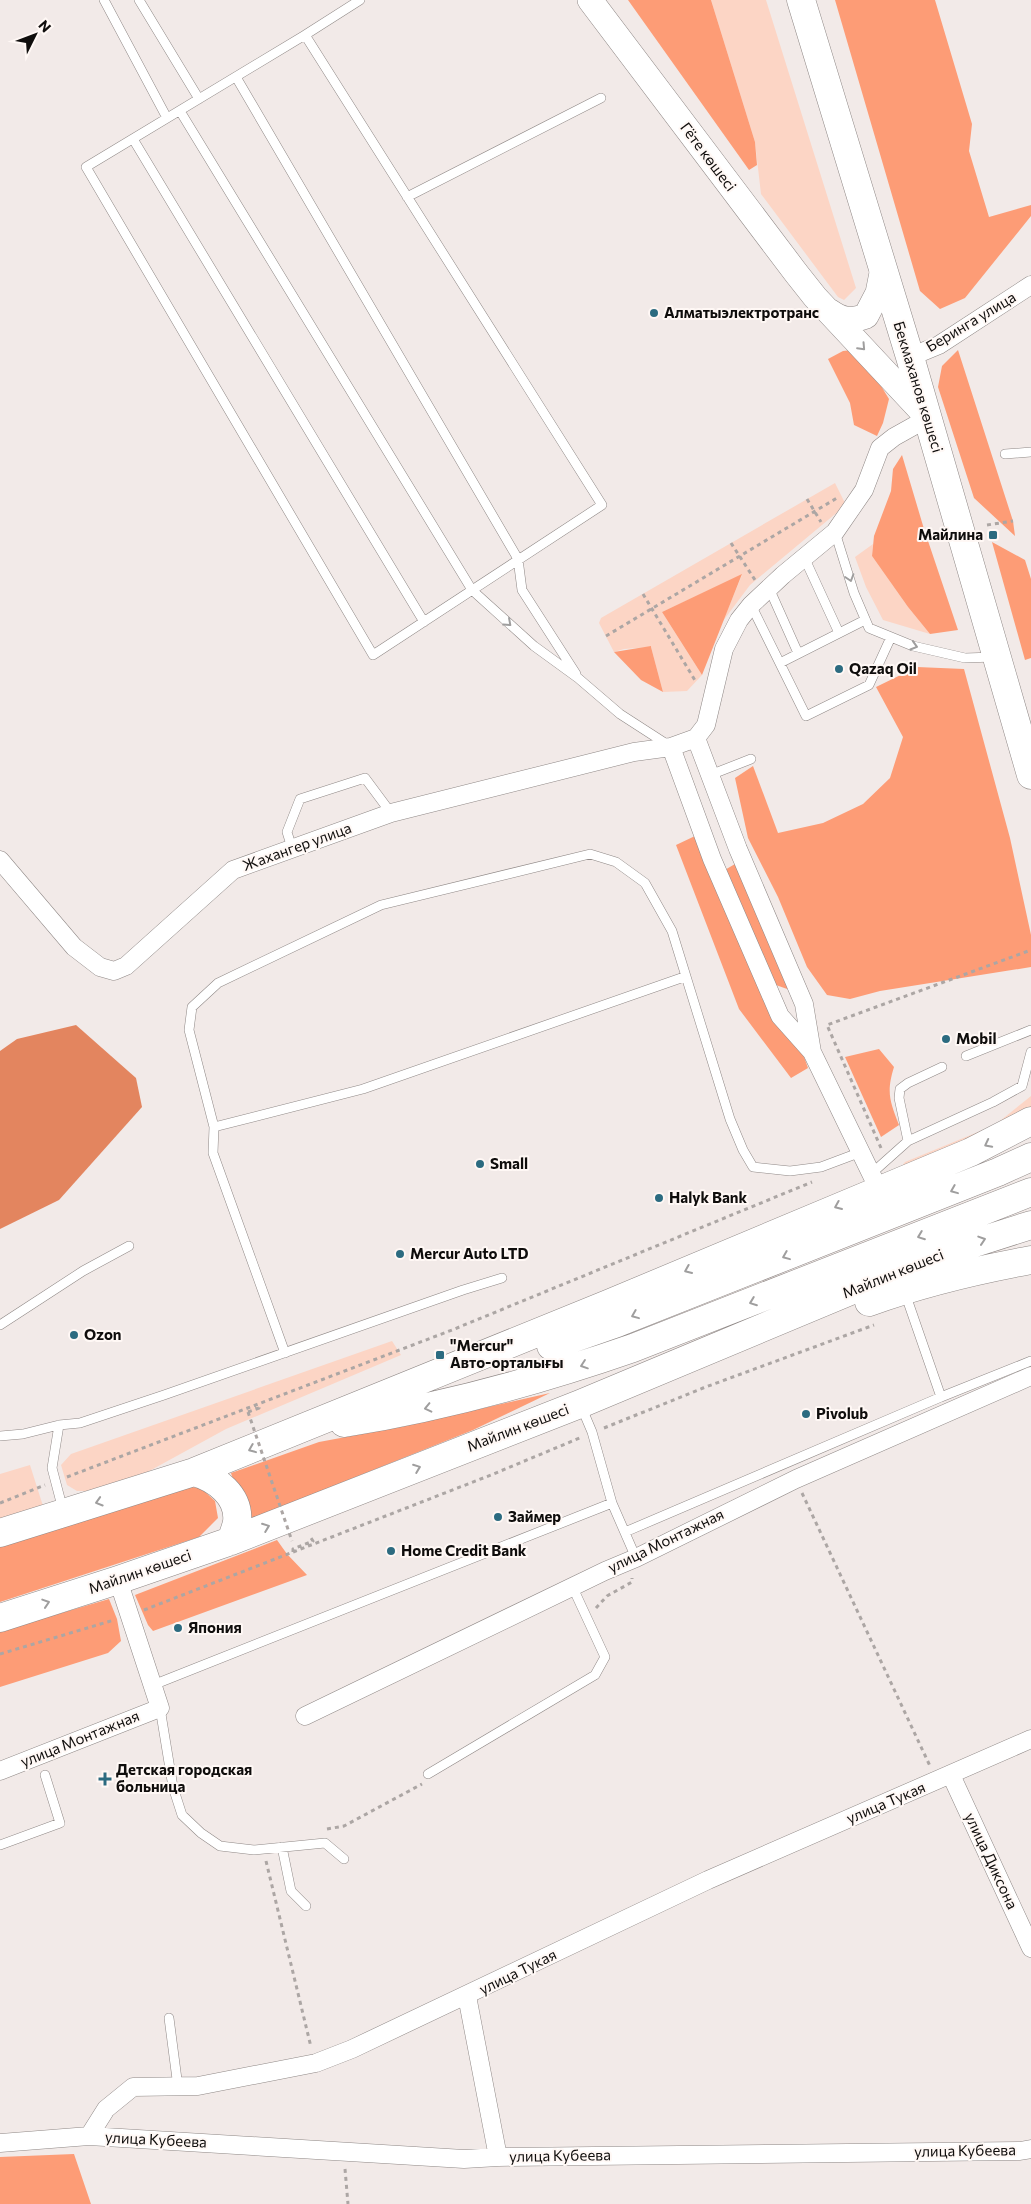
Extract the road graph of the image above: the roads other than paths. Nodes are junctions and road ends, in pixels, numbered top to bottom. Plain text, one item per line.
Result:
1 (104, 0) edge
2 (139, 0) edge
3 (360, 0) edge
4 (590, 0) edge
5 (801, 0) edge
6 (305, 35) junction
7 (236, 77) junction
8 (601, 98) dead end
9 (199, 99) junction
10 (180, 111) junction
11 (167, 118) junction
12 (133, 139) junction
13 (407, 197) junction
14 (882, 268) junction
15 (1031, 285) edge
16 (829, 311) junction
17 (910, 357) junction
18 (928, 418) junction
19 (1031, 452) edge
20 (1005, 454) dead end
21 (829, 528) junction
22 (804, 557) junction
23 (518, 559) junction
24 (762, 584) junction
25 (472, 590) junction
26 (751, 605) junction
27 (866, 620) junction
28 (424, 622) junction
29 (839, 633) junction
30 (891, 637) junction
31 (798, 653) junction
32 (997, 657) junction
33 (780, 663) junction
34 (578, 678) junction
35 (696, 738) junction
36 (671, 747) junction
37 (751, 759) dead end
38 (710, 775) junction
39 (1031, 775) edge
40 (391, 813) junction
41 (292, 848) junction
42 (0, 860) edge
43 (684, 977) junction
44 (1031, 1030) edge
45 (812, 1052) junction
46 (1031, 1052) edge
47 (966, 1056) dead end
48 (942, 1067) dead end
49 (1031, 1121) edge
50 (214, 1127) junction
51 (908, 1142) junction
52 (861, 1152) junction
53 (1031, 1157) edge
54 (875, 1182) junction
55 (1031, 1192) edge
56 (1031, 1224) edge
57 (130, 1246) dead end
58 (1031, 1260) edge
59 (502, 1278) dead end
60 (904, 1290) junction
61 (0, 1324) edge
62 (285, 1353) junction
63 (1031, 1361) edge
64 (1031, 1376) edge
65 (941, 1397) junction
66 (580, 1404) junction
67 (918, 1416) junction
68 (58, 1425) junction
69 (298, 1431) junction
70 (0, 1436) edge
71 (194, 1472) junction
72 (612, 1503) junction
73 (64, 1513) junction
74 (624, 1532) junction
75 (0, 1533) edge
76 (231, 1541) junction
77 (636, 1558) junction
78 (118, 1580) junction
79 (573, 1588) junction
80 (0, 1618) edge
81 (153, 1685) junction
82 (160, 1708) junction
83 (305, 1716) dead end
84 (1031, 1740) edge
85 (0, 1771) edge
86 (428, 1774) dead end
87 (45, 1775) dead end
88 (944, 1778) junction
89 (0, 1845) edge
90 (282, 1847) junction
91 (344, 1859) dead end
92 (306, 1906) dead end
93 (1031, 1948) edge
94 (467, 1996) junction
95 (169, 2018) dead end
96 (178, 2087) junction
97 (89, 2136) junction
98 (0, 2143) edge
99 (1031, 2149) edge
100 (498, 2156) junction

1 - 11 lane
2 - 9 lane
3 - 6 lane
4 - 16 main road, Гёте көшесі
5 - 14 main road, Бекмаханов көшесі
6 - 7 lane
6 - 13 lane
7 - 9 lane
7 - 23 lane
8 - 13 lane
9 - 10 lane
10 - 11 lane
10 - 25 lane
11 - 12 lane
12 - 28 lane
12 - 28 lane
13 - 23 lane
14 - 16 main road
14 - 17 main road, Бекмаханов көшесі
15 - 17 street, Беринга улица
16 -> 18 main road, Гёте көшесі
17 - 18 main road, Бекмаханов көшесі
18 - 21 street
18 - 32 main road, Бекмаханов көшесі
19 - 20 lane
21 - 22 street
21 -> 27 lane
22 - 24 street
22 - 29 lane
23 - 25 lane
23 - 34 lane
24 - 26 street
24 - 31 lane
25 - 28 lane
25 -> 34 lane
26 - 33 lane
26 - 35 street
27 - 29 lane
27 - 30 lane
29 - 31 lane
30 -> 32 lane
30 - 33 lane
31 - 33 lane
32 - 39 main road, Бекмаханов көшесі
34 - 36 lane
35 - 36 street, Жахангер улица
35 - 38 street
36 - 40 street, Жахангер улица
36 - 45 street
37 - 38 lane
38 - 45 street
40 - 41 street, Жахангер улица
40 - 41 lane
41 - 42 street, Жахангер улица
43 - 50 lane
43 - 50 lane
43 - 52 lane
44 - 47 lane
45 - 52 street
46 - 51 lane
48 - 51 lane
49 -> 54 main road, Майлин көшесі
50 - 62 lane
51 - 54 lane
52 - 54 street
53 -> 69 main road, Майлин көшесі
54 -> 69 main road, Майлин көшесі
55 -> 69 main road, Майлин көшесі
66 -> 56 main road, Майлин көшесі
57 - 61 lane
58 - 60 main road
59 - 62 lane
60 - 65 lane
60 - 66 main road
62 - 68 lane
63 - 65 lane
64 - 67 street, улица Монтажная
65 - 67 lane
66 - 72 lane
76 -> 66 main road, Майлин көшесі
67 - 74 lane
67 - 77 street, улица Монтажная
68 - 70 lane
68 - 73 lane
69 -> 71 main road, Майлин көшесі
71 -> 73 main road, Майлин көшесі
71 - 76 main road
72 - 74 lane
72 - 81 lane
73 - 75 main road, Майлин көшесі
74 - 77 lane
76 - 78 main road, Майлин көшесі
77 - 79 street, улица Монтажная
80 -> 78 main road, Майлин көшесі
78 - 81 street
79 - 83 street, улица Монтажная
79 - 86 lane
81 - 82 street
82 - 85 street, улица Монтажная
82 - 90 lane
84 - 88 street, улица Тукая
87 - 89 lane
88 - 93 street, улица Диксона
88 - 94 street, улица Тукая
90 - 91 lane
90 - 92 lane
94 - 96 street, улица Тукая
94 - 100 street
95 - 96 lane
96 - 97 street, улица Тукая
97 - 98 street
97 - 100 street, улица Кубеева
99 - 100 street, улица Кубеева

